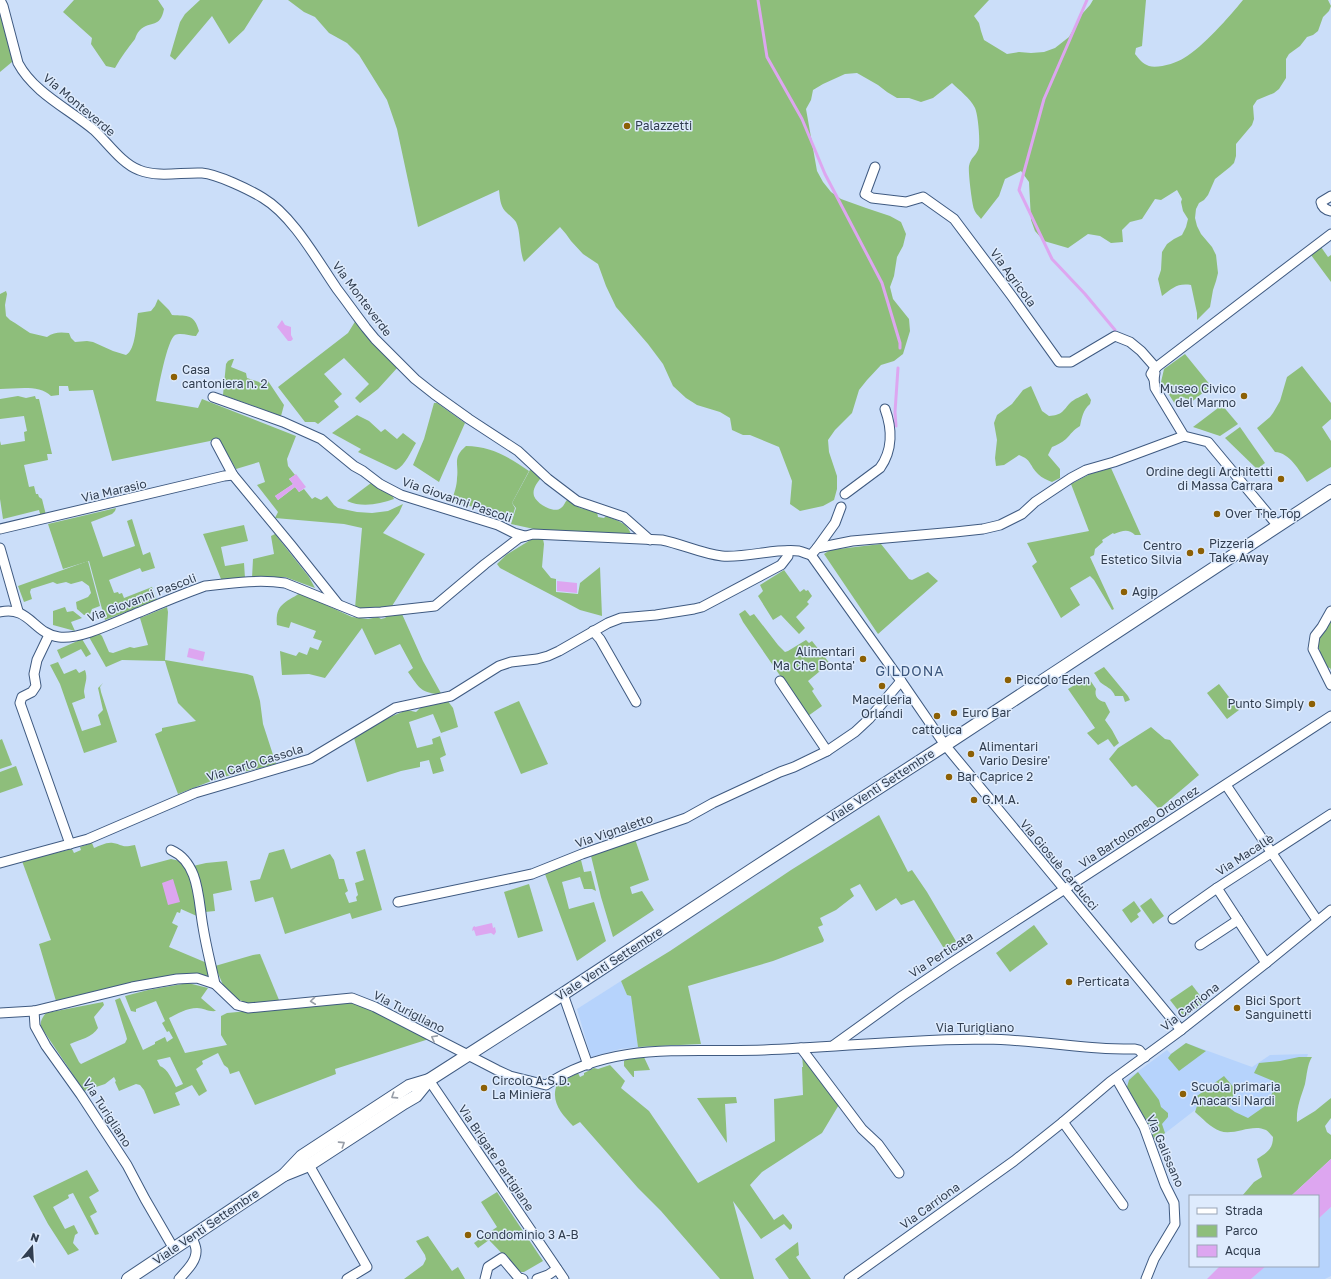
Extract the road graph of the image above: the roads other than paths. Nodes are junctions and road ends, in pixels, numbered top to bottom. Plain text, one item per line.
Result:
1 (0, 0) edge
2 (875, 167) dead end
3 (1331, 196) edge
4 (1331, 211) edge
5 (1331, 234) edge
6 (1156, 368) junction
7 (213, 397) dead end
8 (886, 408) dead end
9 (1184, 436) junction
10 (216, 443) dead end
11 (233, 476) junction
12 (1331, 491) edge
13 (845, 494) dead end
14 (841, 507) dead end
15 (1278, 526) junction
16 (0, 529) edge
17 (526, 536) junction
18 (650, 540) junction
19 (0, 548) edge
20 (788, 551) junction
21 (814, 552) junction
22 (340, 606) junction
23 (1331, 611) edge
24 (0, 612) edge
25 (18, 612) junction
26 (593, 631) junction
27 (49, 635) junction
28 (780, 681) dead end
29 (901, 681) junction
30 (1331, 685) edge
31 (636, 702) dead end
32 (1331, 716) edge
33 (945, 745) junction
34 (827, 750) junction
35 (1226, 785) junction
36 (1331, 814) edge
37 (70, 844) junction
38 (171, 850) dead end
39 (1271, 852) junction
40 (0, 863) edge
41 (1217, 888) junction
42 (1064, 889) junction
43 (398, 902) dead end
44 (1331, 910) edge
45 (1173, 920) dead end
46 (1238, 920) junction
47 (1317, 920) junction
48 (1200, 945) dead end
49 (1266, 963) junction
50 (215, 984) junction
51 (563, 994) junction
52 (34, 1011) junction
53 (0, 1013) edge
54 (1181, 1030) junction
55 (834, 1045) junction
56 (801, 1048) junction
57 (468, 1055) junction
58 (1145, 1057) junction
59 (588, 1065) junction
60 (1116, 1078) junction
61 (429, 1080) junction
62 (1063, 1122) junction
63 (309, 1165) junction
64 (899, 1173) dead end
65 (284, 1175) junction
66 (1123, 1205) dead end
67 (192, 1237) junction
68 (174, 1249) junction
69 (557, 1269) junction
70 (128, 1279) edge
71 (180, 1279) edge
72 (347, 1279) edge
73 (485, 1279) edge
74 (523, 1279) edge
75 (537, 1279) edge
76 (564, 1279) edge
77 (849, 1279) edge
78 (1146, 1279) edge

1 - 18 street, Via Monteverde
2 - 6 street, Via Agricola
3 - 4 street
5 - 6 street
6 - 9 street
7 - 17 street, Via Giovanni Pascoli
8 - 13 street
9 - 15 street
9 - 21 street
10 - 11 street
11 - 16 street, Via Marasio
11 - 22 street
12 - 15 main road, Viale Venti Settembre
14 - 21 street
15 - 33 main road, Viale Venti Settembre
17 - 18 street, Via Giovanni Pascoli
17 - 22 street, Via Giovanni Pascoli
18 - 20 street
19 - 25 street
20 - 21 street
20 - 26 street, Via Carlo Cassola
21 - 29 street, Via Giosuè Carducci
22 - 27 street, Via Giovanni Pascoli
23 - 30 street
24 - 25 street
25 - 27 street, Via Giovanni Pascoli
26 - 31 street
26 - 37 street, Via Carlo Cassola
27 - 37 street
28 - 34 street
29 - 33 street, Via Giosuè Carducci
29 - 34 street, Via Vignaletto
32 - 35 street, Via Bartolomeo Ordonez
33 - 42 street, Via Giosuè Carducci
33 - 51 main road, Viale Venti Settembre
34 - 43 street, Via Vignaletto
35 - 39 street
35 - 42 street, Via Bartolomeo Ordonez
36 - 39 street, Via Macallè
37 - 40 street, Via Carlo Cassola
38 - 50 street
39 - 41 street, Via Macallè
39 - 47 street
41 - 45 street, Via Macallè
41 - 46 street
42 - 54 street, Via Giosuè Carducci
42 - 55 street, Via Perticata
44 - 47 street, Via Carriona
46 - 48 street
46 - 49 street
47 - 49 street, Via Carriona
49 - 54 street, Via Carriona
50 - 52 street, Via Turigliano
57 -> 50 street, Via Turigliano
51 - 57 main road, Viale Venti Settembre
51 - 59 street
52 - 53 street, Via Turigliano
52 - 68 street, Via Turigliano
54 - 58 street, Via Carriona
55 - 56 street, Via Turigliano
55 - 58 street, Via Turigliano
56 - 59 street, Via Turigliano
56 - 64 street
57 - 59 street, Via Turigliano
57 - 61 main road, Viale Venti Settembre
58 - 60 street, Via Carriona
60 - 62 street, Via Carriona
60 - 78 street, Via Galissano
63 -> 61 main road, Viale Venti Settembre
61 -> 65 main road, Viale Venti Settembre
61 - 69 street, Via Brigate Partigiane
62 - 66 street
62 - 77 street, Via Carriona
63 - 65 main road, Viale Venti Settembre
63 - 72 street
65 - 67 main road, Viale Venti Settembre
67 - 68 main road, Viale Venti Settembre
67 - 71 street
68 - 70 main road, Viale Venti Settembre
69 - 75 street
69 - 76 street, Via Brigate Partigiane
73 - 74 street

